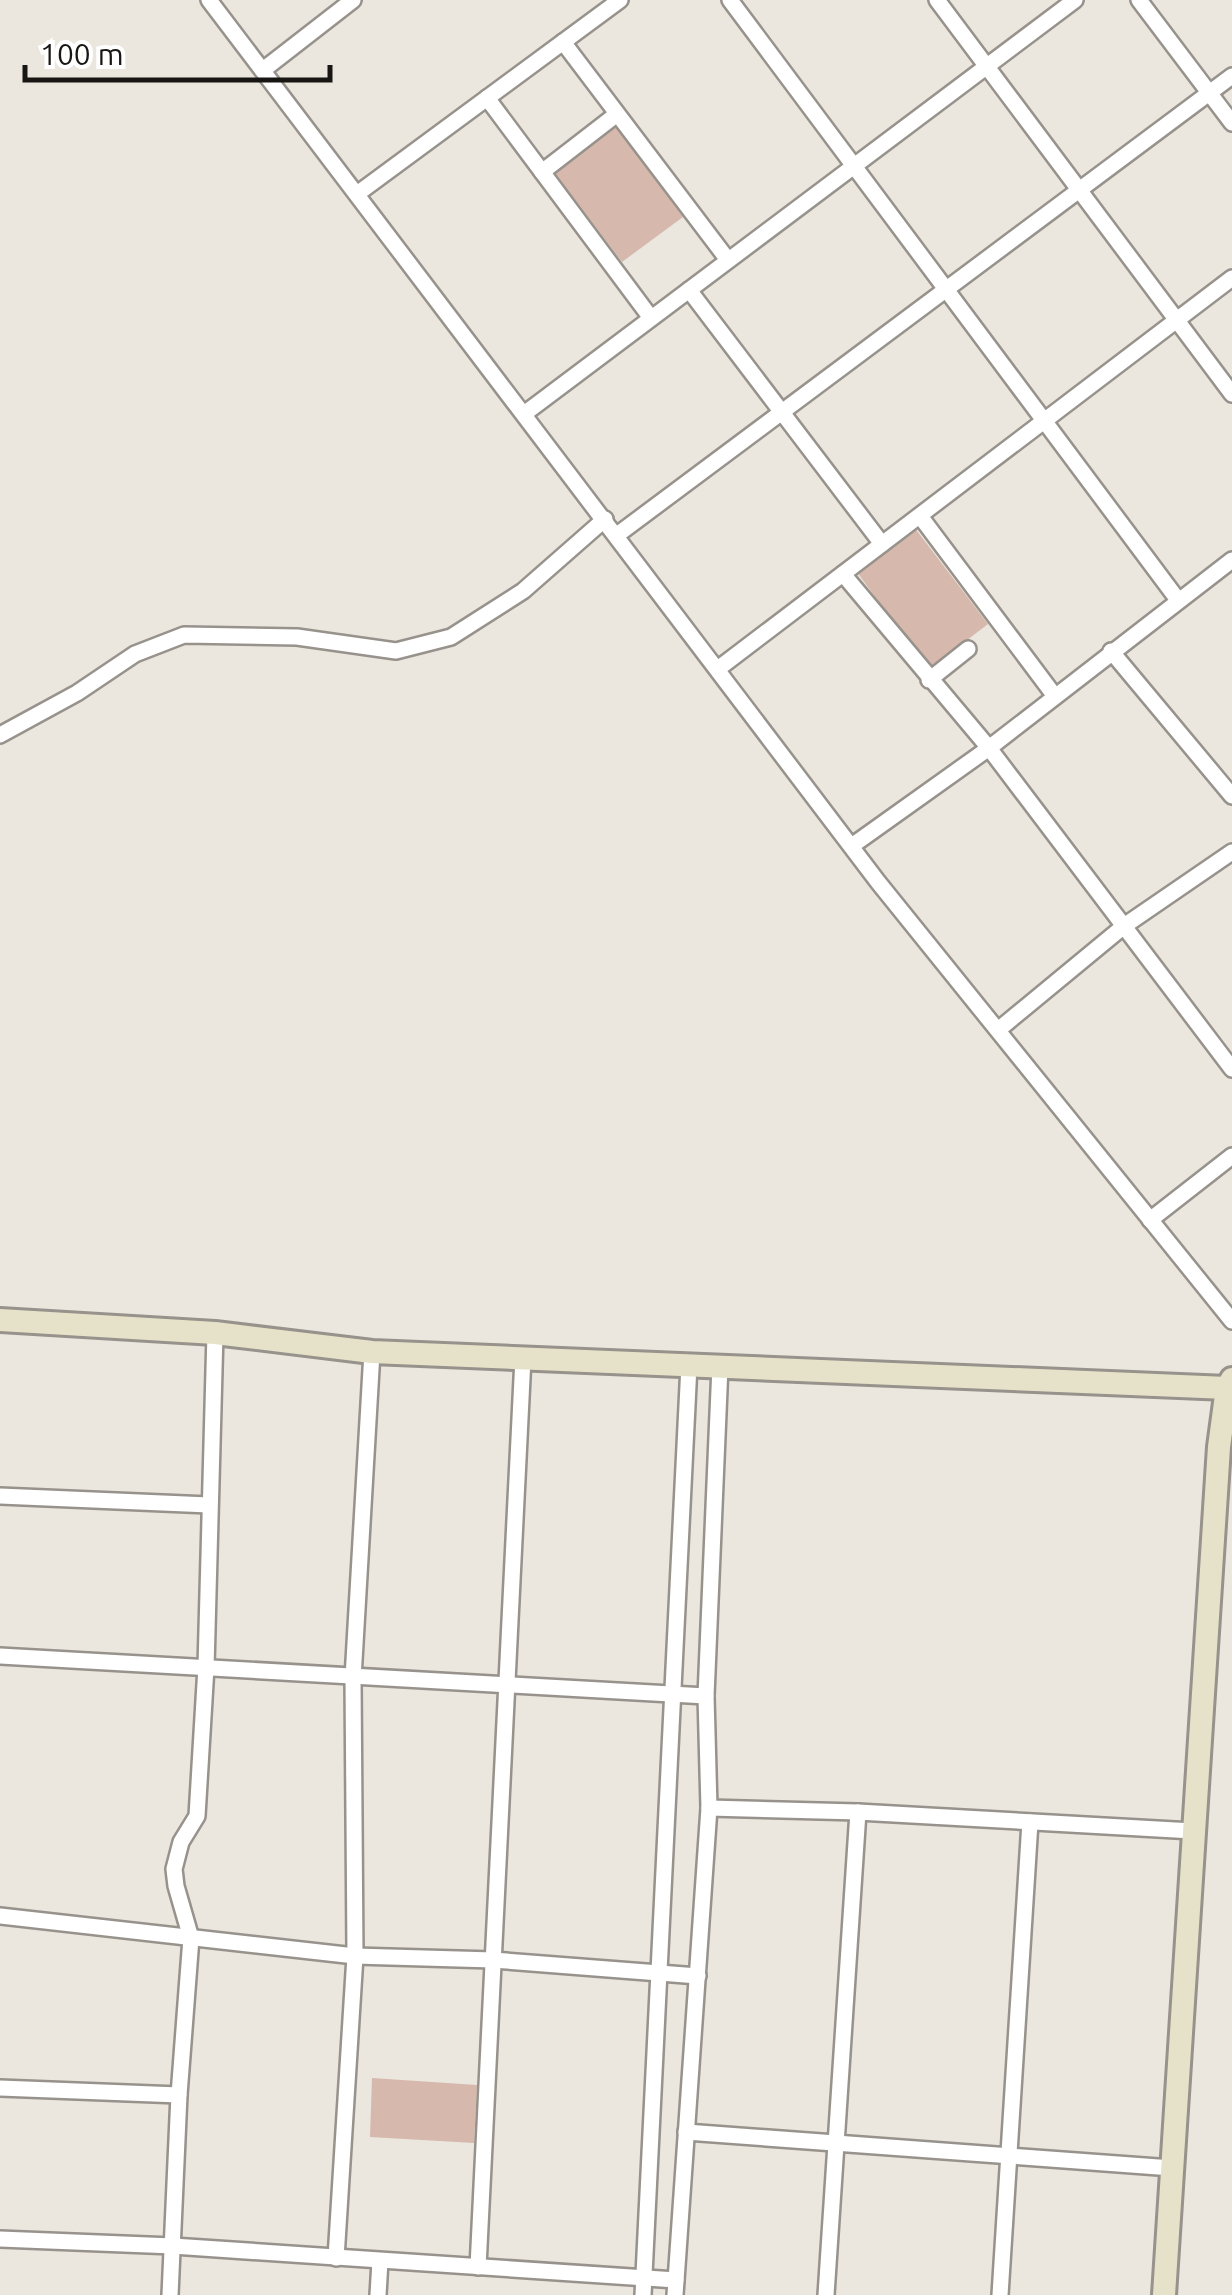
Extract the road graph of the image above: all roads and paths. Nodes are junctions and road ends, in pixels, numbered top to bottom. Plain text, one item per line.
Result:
1 (209, 0) edge
2 (352, 0) edge
3 (620, 0) edge
4 (730, 0) edge
5 (937, 0) edge
6 (1075, 0) edge
7 (1139, 0) edge
8 (562, 42) junction
9 (987, 66) junction
10 (263, 70) junction
11 (1232, 76) edge
12 (1210, 93) junction
13 (487, 98) junction
14 (617, 114) junction
15 (1232, 123) edge
16 (854, 166) junction
17 (542, 172) junction
18 (1080, 190) junction
19 (357, 194) junction
20 (728, 260) junction
21 (1232, 278) edge
22 (689, 290) junction
23 (946, 290) junction
24 (652, 318) junction
25 (1177, 320) junction
26 (1232, 394) edge
27 (782, 412) junction
28 (524, 414) junction
29 (1044, 421) junction
30 (920, 516) junction
31 (604, 519) junction
32 (617, 535) junction
33 (882, 544) junction
34 (1232, 560) edge
35 (843, 574) junction
36 (1178, 600) junction
37 (968, 649) dead end
38 (1111, 652) junction
39 (718, 668) junction
40 (928, 680) junction
41 (1054, 695) junction
42 (0, 735) edge
43 (989, 748) junction
44 (1232, 796) edge
45 (853, 845) junction
46 (1232, 852) edge
47 (1124, 926) junction
48 (998, 1030) junction
49 (1232, 1068) edge
50 (1232, 1156) edge
51 (1150, 1220) junction
52 (0, 1320) edge
53 (1232, 1321) edge
54 (215, 1332) junction
55 (372, 1352) junction
56 (523, 1358) junction
57 (689, 1365) junction
58 (720, 1366) junction
59 (1230, 1383) edge
60 (0, 1496) edge
61 (209, 1505) junction
62 (0, 1656) edge
63 (206, 1667) junction
64 (353, 1678) junction
65 (506, 1686) junction
66 (673, 1696) junction
67 (706, 1696) junction
68 (709, 1808) junction
69 (858, 1812) junction
70 (1030, 1822) junction
71 (1193, 1831) junction
72 (1, 1916) edge
73 (0, 1928) edge
74 (191, 1938) junction
75 (356, 1956) junction
76 (492, 1960) junction
77 (658, 1972) junction
78 (698, 1976) junction
79 (0, 2088) edge
80 (178, 2095) junction
81 (686, 2132) junction
82 (836, 2145) junction
83 (1008, 2156) junction
84 (1172, 2168) junction
85 (0, 2239) edge
86 (173, 2246) junction
87 (336, 2258) junction
88 (380, 2261) junction
89 (478, 2267) junction
90 (645, 2276) junction
91 (676, 2287) edge
92 (170, 2295) edge
93 (378, 2295) edge
94 (644, 2295) edge
95 (826, 2295) edge
96 (1000, 2295) edge
97 (1164, 2295) edge

1 - 10 street
2 - 10 street
3 - 8 street
4 - 16 street
5 - 9 street
6 - 9 street
7 - 12 street
8 - 13 street
8 - 14 street
9 - 16 street
9 - 18 street
10 - 19 street
11 - 12 street
12 - 15 street
12 - 18 street
13 - 17 street
13 - 19 street
14 - 17 street
14 - 20 street
16 - 20 street
16 - 23 street
17 - 24 street
18 - 23 street
18 - 25 street
19 - 28 street
20 - 22 street
21 - 25 street
22 - 24 street
22 - 27 street
23 - 27 street
23 - 29 street
24 - 28 street
25 - 26 street
25 - 29 street
27 - 32 street
27 - 33 street
28 - 31 street
29 - 30 street
29 - 36 street
30 - 33 street
30 - 41 street
31 - 32 street
31 - 42 street
32 - 39 street
33 - 35 street
34 - 36 street
35 - 39 street
35 - 40 street
36 - 38 street
37 - 40 street
38 - 41 street
38 - 44 street
39 - 45 street
40 - 43 street
41 - 43 street
43 - 45 street
43 - 47 street
45 - 48 street
46 - 47 street
47 - 48 street
47 - 49 street
48 - 51 street
50 - 51 street
51 - 53 street
52 - 54 street
54 - 55 street
54 - 61 street
55 - 56 street
55 - 64 street
56 - 57 street
56 - 65 street
57 - 58 street
57 - 66 street
58 - 59 street
58 - 67 street
59 - 71 street
60 - 61 street
61 - 63 street
62 - 63 street
63 - 64 street
63 - 74 street
64 - 65 street
64 - 75 street
65 - 66 street
65 - 76 street
66 - 67 street
66 - 77 street
67 - 68 street
68 - 69 street
68 - 78 street
69 - 70 street
69 - 82 street
70 - 71 street
70 - 83 street
71 - 84 street
72 - 73 street
72 - 74 street
74 - 75 street
74 - 80 street
75 - 76 street
75 - 87 street
76 - 77 street
76 - 89 street
77 - 78 street
77 - 90 street
78 - 81 street
79 - 80 street
80 - 86 street
81 - 82 street
81 - 91 street
82 - 83 street
82 - 95 street
83 - 84 street
83 - 96 street
84 - 97 street
85 - 86 street
86 - 87 street
86 - 92 street
87 - 88 street
88 - 89 street
88 - 93 street
89 - 90 street
90 - 91 street
90 - 94 street

